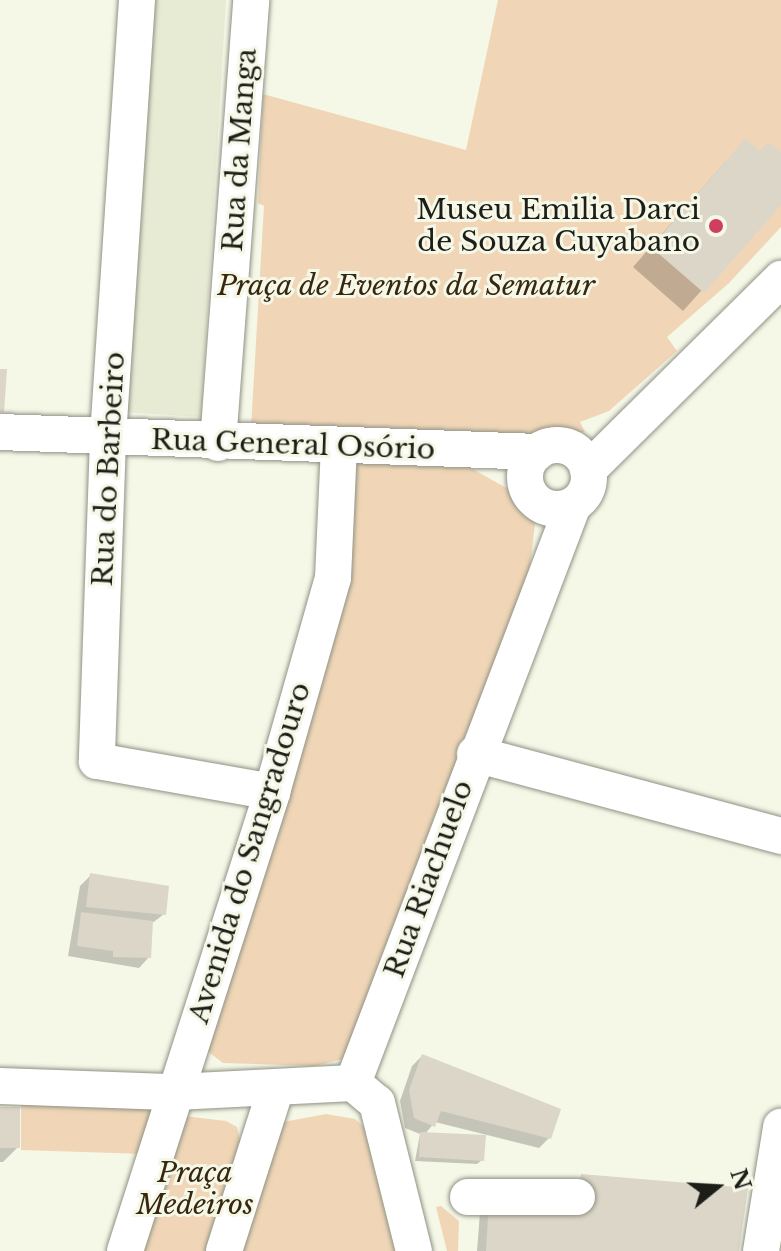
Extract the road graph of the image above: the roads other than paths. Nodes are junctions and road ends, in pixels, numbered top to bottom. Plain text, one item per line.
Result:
1 (137, 0) edge
2 (251, 0) edge
3 (781, 279) edge
4 (0, 432) edge
5 (108, 439) junction
6 (218, 443) junction
7 (339, 448) junction
8 (555, 460) junction
9 (558, 506) junction
10 (475, 754) junction
11 (272, 792) junction
12 (781, 836) edge
13 (353, 1083) junction
14 (0, 1086) edge
15 (276, 1088) junction
16 (176, 1092) junction
17 (781, 1127) edge
18 (468, 1197) dead end
19 (577, 1197) dead end
20 (125, 1251) edge
21 (224, 1251) edge
22 (414, 1251) edge
23 (761, 1251) edge

1 - 5 street, Rua do Barbeiro
2 - 6 street, Rua da Manga
3 - 8 street
4 - 5 street, Rua General Osório
5 - 6 street, Rua General Osório
5 - 11 street, Rua do Barbeiro
6 - 7 street, Rua General Osório
7 - 8 street, Rua General Osório
7 - 11 street, Avenida do Sangradouro
8 - 9 street
8 - 9 street
9 - 10 street, Rua Riachuelo
10 - 12 street
10 - 13 street, Rua Riachuelo
11 - 16 street, Avenida do Sangradouro
13 - 15 street
13 - 22 street
14 - 16 street
15 - 16 street
15 - 21 street
16 - 20 street, Avenida do Sangradouro
17 - 23 street
18 - 19 street

